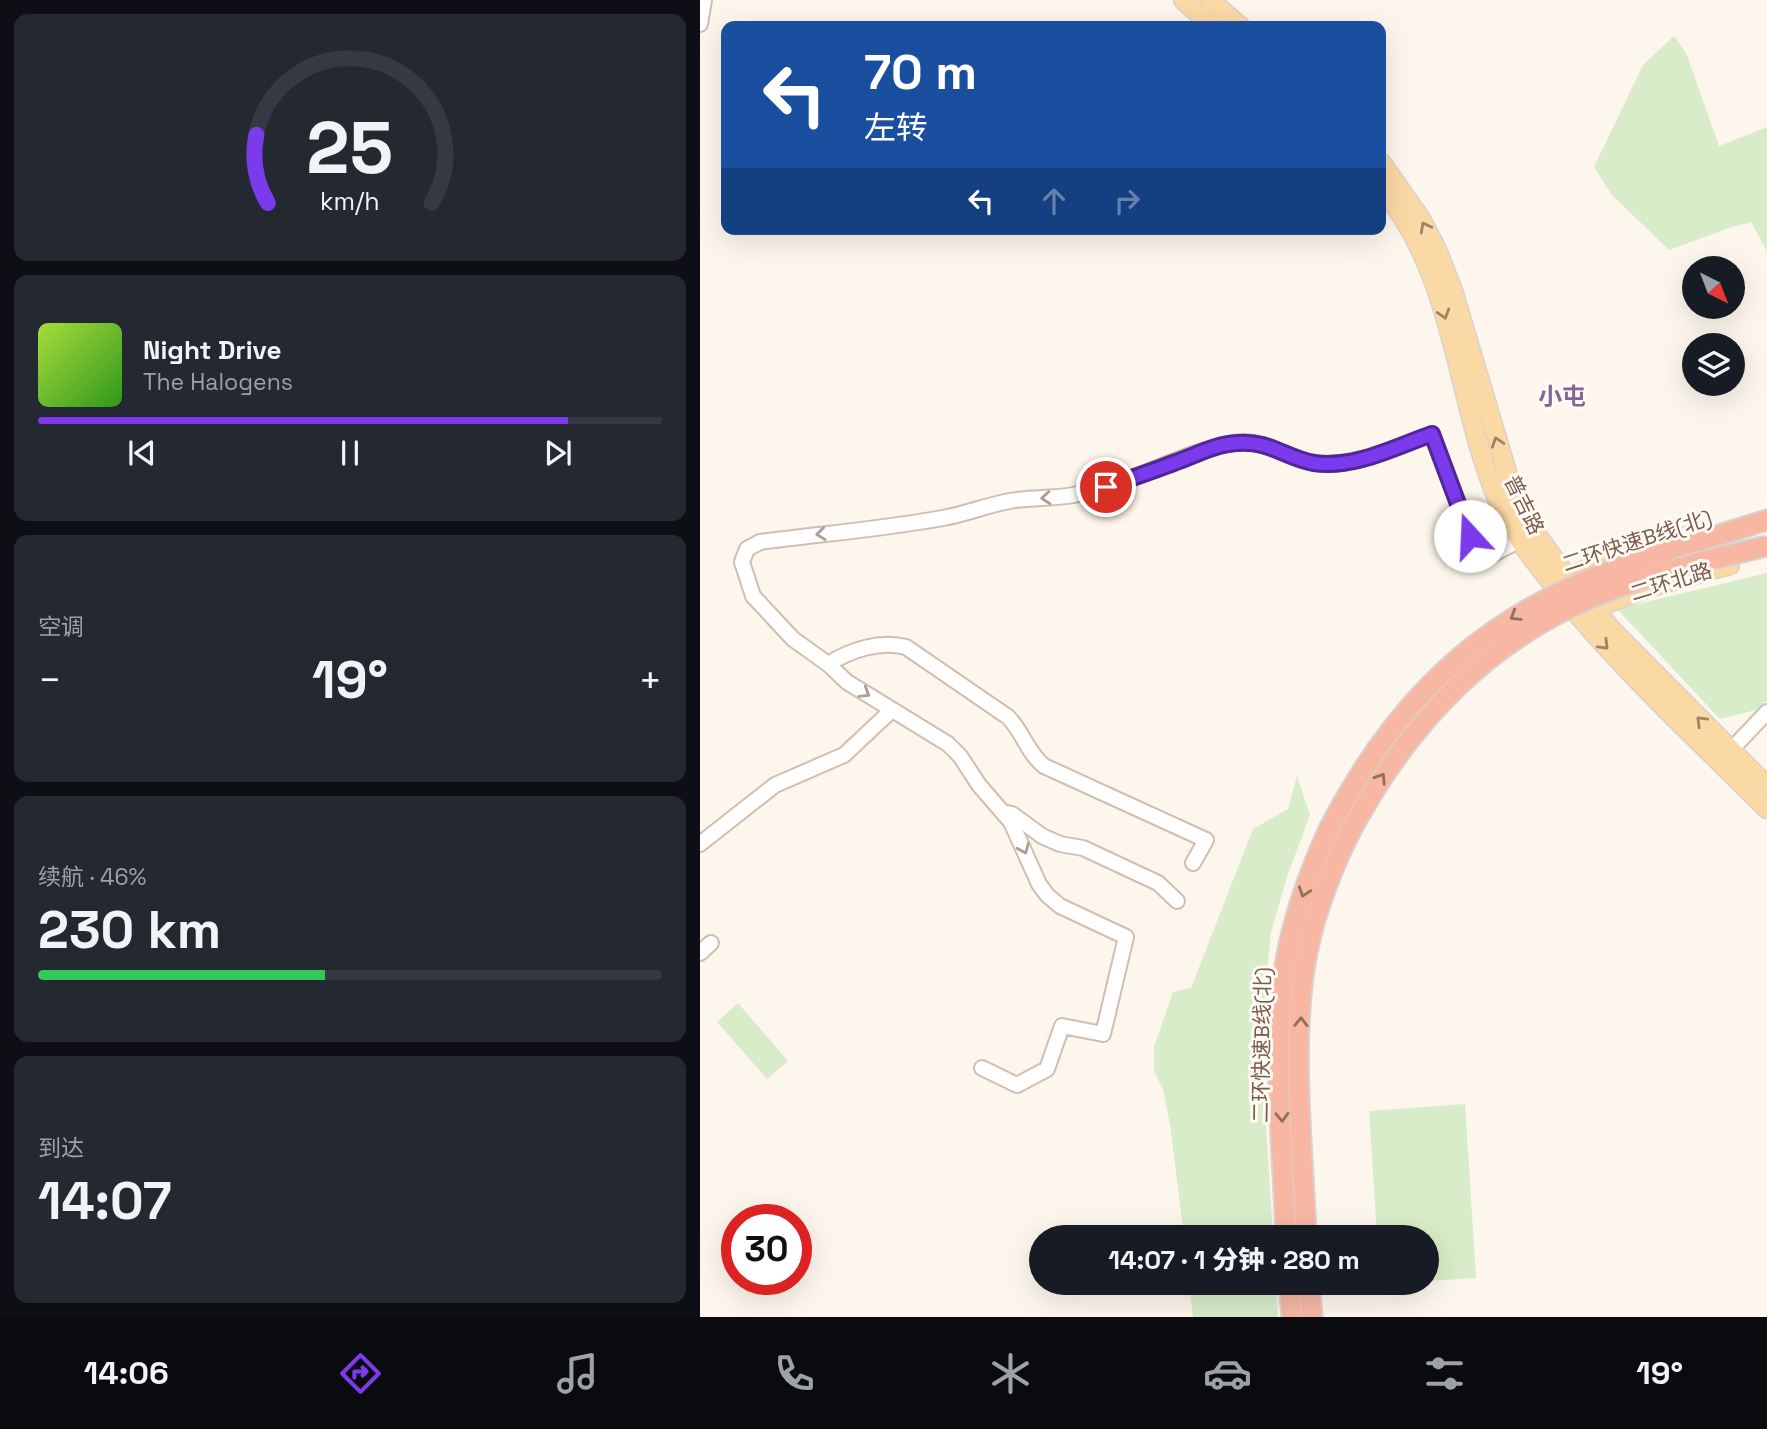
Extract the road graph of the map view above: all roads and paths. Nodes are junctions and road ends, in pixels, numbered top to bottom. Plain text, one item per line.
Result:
1 (704, 0) edge
2 (1183, 0) edge
3 (1210, 0) edge
4 (1206, 21) edge
5 (1234, 21) edge
6 (700, 24) edge
7 (1386, 169) edge
8 (1386, 195) edge
9 (1767, 520) edge
10 (1518, 541) junction
11 (1767, 546) edge
12 (1767, 553) edge
13 (1670, 560) junction
14 (1560, 580) junction
15 (1585, 612) junction
16 (828, 664) junction
17 (892, 710) junction
18 (1767, 712) edge
19 (1731, 750) junction
20 (1767, 786) edge
21 (1767, 809) edge
22 (1002, 811) junction
23 (1338, 833) junction
24 (700, 844) edge
25 (1193, 863) dead end
26 (1177, 901) dead end
27 (982, 1068) dead end
28 (1286, 1225) edge
29 (1306, 1225) edge
30 (1290, 1295) edge
31 (1310, 1295) edge
32 (1292, 1317) edge
33 (1311, 1317) edge

1 - 6 street
2 - 4 main road
3 - 5 main road
14 -> 7 main road, 普吉路
8 -> 10 main road, 普吉路
9 - 13 highway
9 - 14 main road, 二环北路
10 - 14 main road, 普吉路
10 -> 16 street
11 - 13 highway, bridge
12 - 13 highway, bridge
12 - 15 main road, 二环北路
13 - 23 highway, 二环快速B线(北), bridge
14 - 15 main road, 普吉路
19 -> 15 main road, 普吉路
15 -> 21 main road, 普吉路
16 -> 17 street
16 - 25 street
17 - 22 street
17 - 24 street
18 - 19 street
19 - 20 main road, 普吉路
22 - 26 street
22 -> 27 street
23 -> 28 highway, 二环快速B线(北)
29 -> 23 highway
30 - 32 highway
31 - 33 highway

